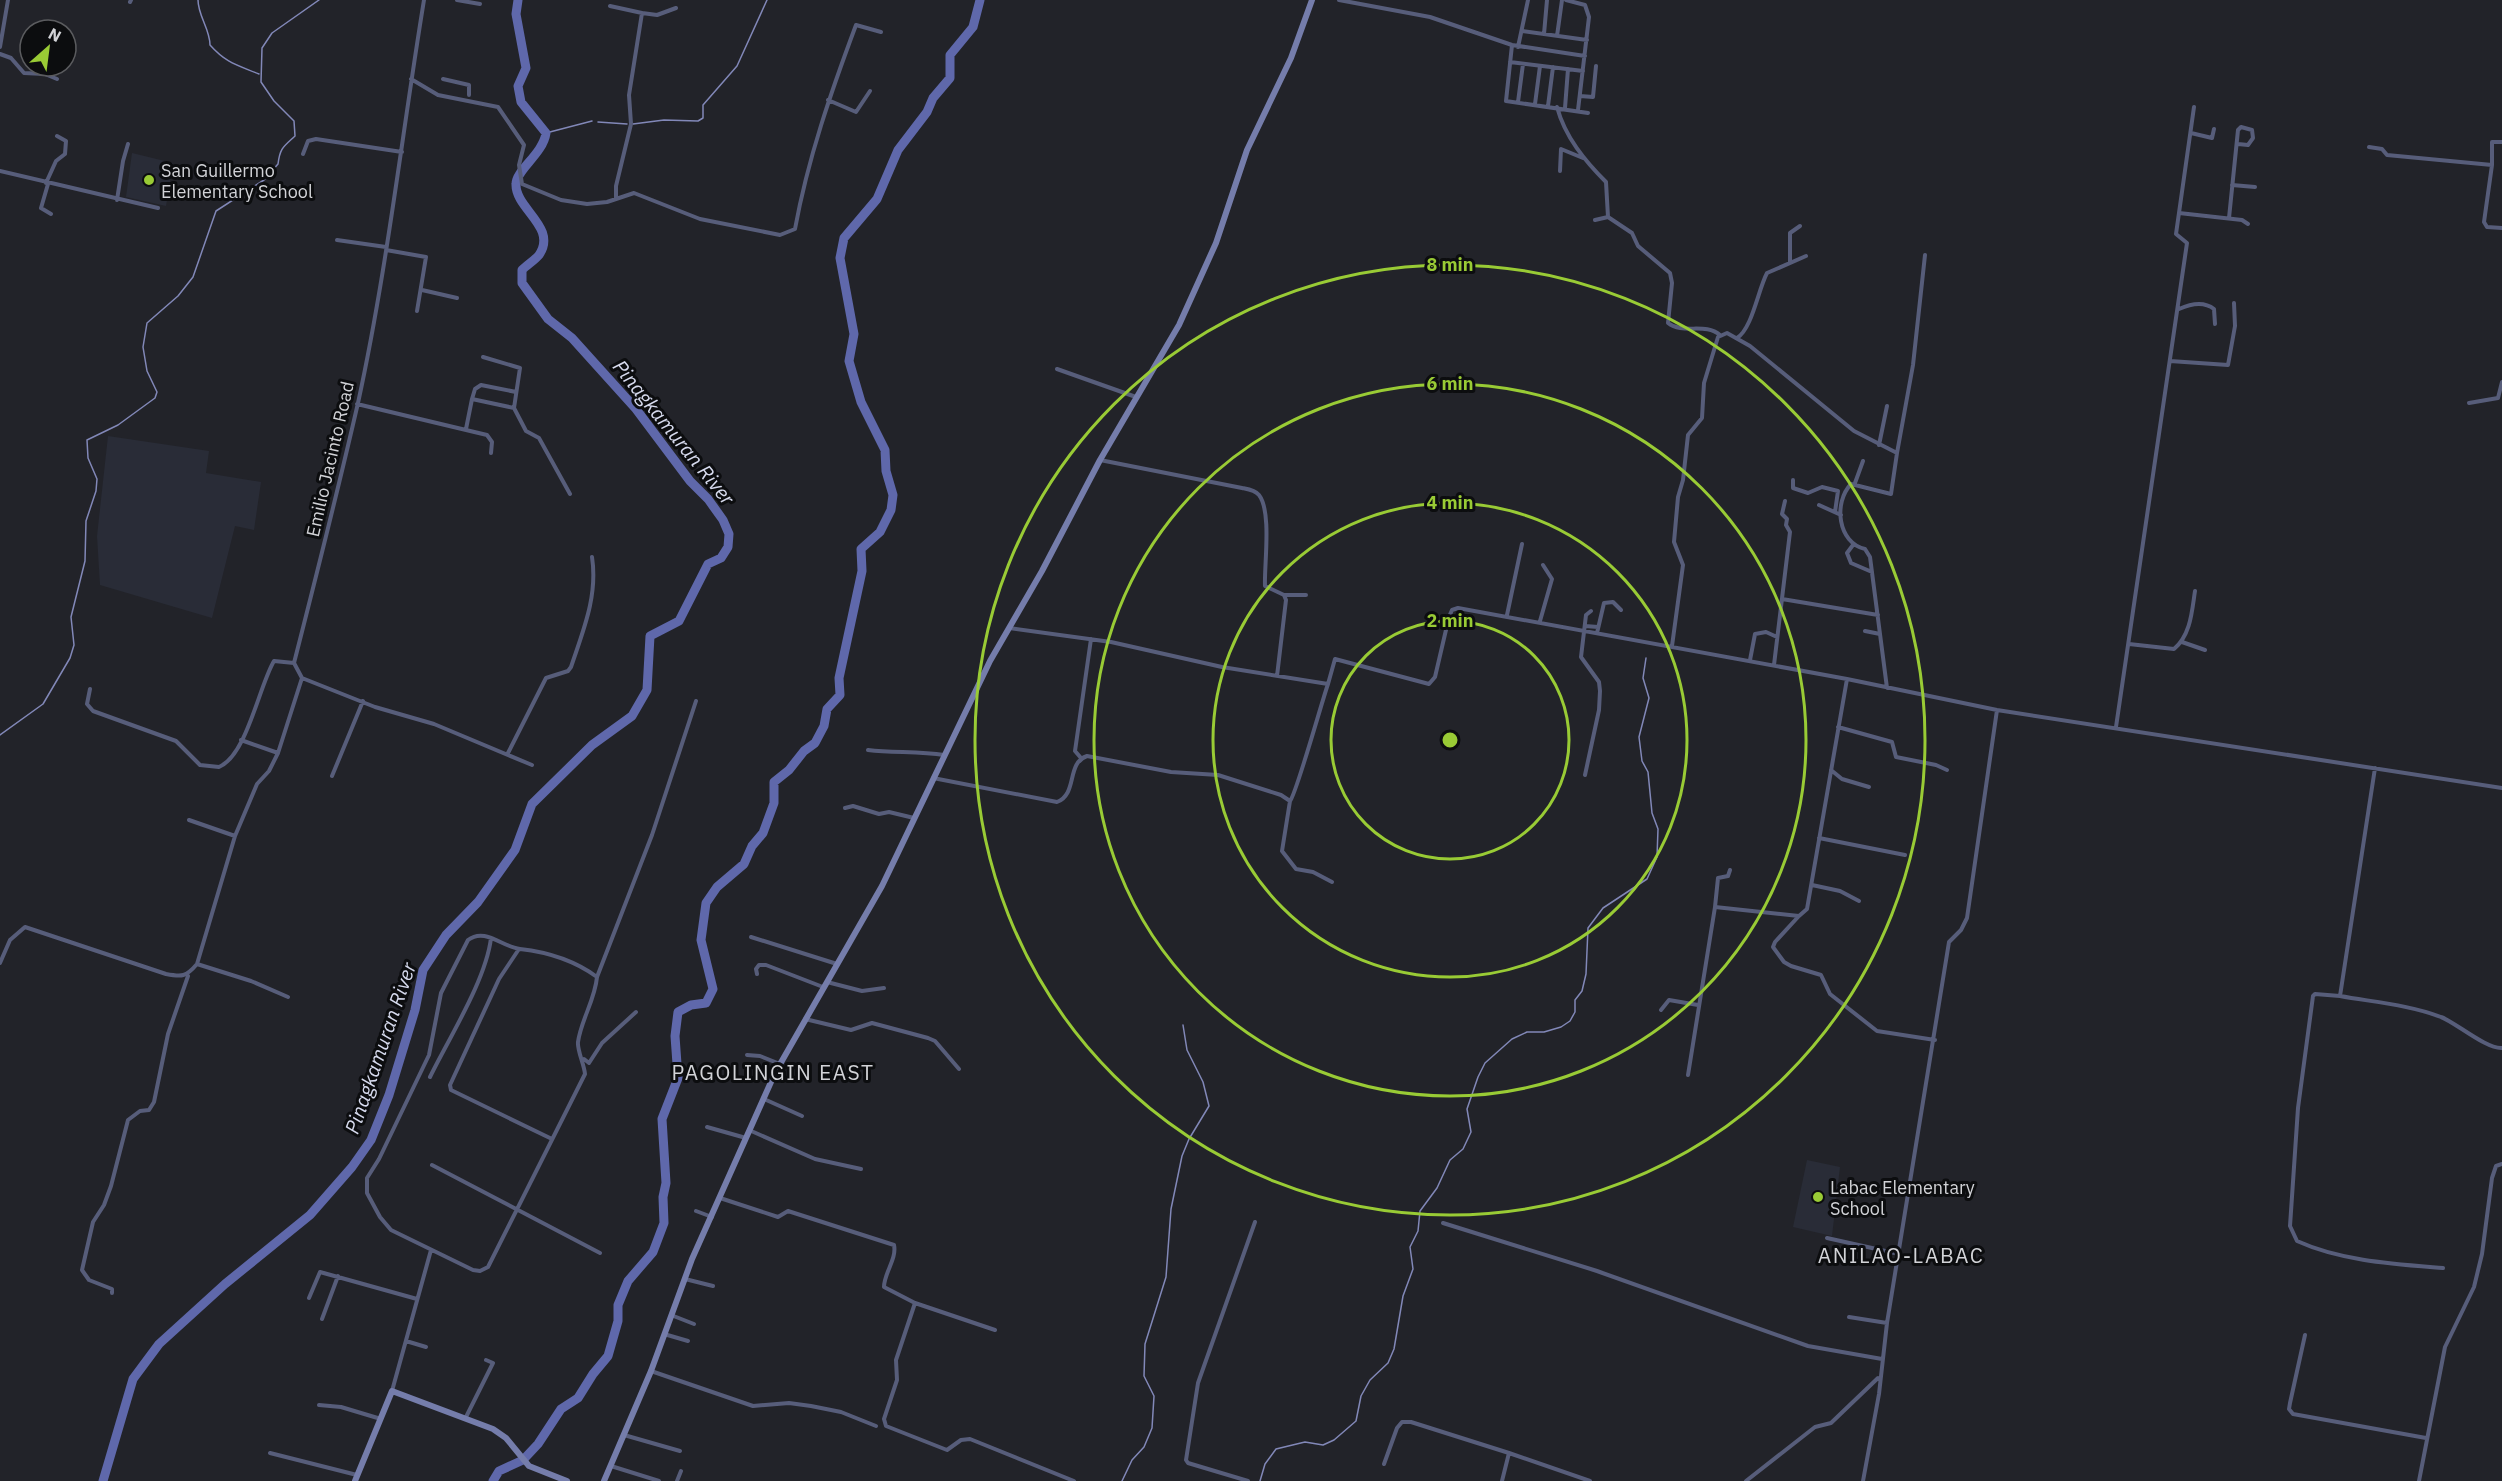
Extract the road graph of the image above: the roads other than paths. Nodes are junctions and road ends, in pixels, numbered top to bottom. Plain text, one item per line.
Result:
1 (8, 0) edge
2 (423, 0) edge
3 (457, 0) edge
4 (1312, 0) edge
5 (1339, 0) edge
6 (1528, 0) edge
7 (1548, 0) edge
8 (1562, 0) edge
9 (1566, 0) edge
10 (480, 4) dead end
11 (610, 6) dead end
12 (676, 9) dead end
13 (642, 13) junction
14 (1522, 31) junction
15 (881, 32) dead end
16 (1544, 34) junction
17 (1557, 36) junction
18 (1587, 40) junction
19 (1512, 45) junction
20 (1518, 46) junction
21 (0, 48) edge
22 (0, 54) edge
23 (1585, 56) junction
24 (1510, 62) junction
25 (1522, 64) junction
26 (1540, 66) junction
27 (1596, 66) dead end
28 (1553, 68) junction
29 (1568, 69) junction
30 (1583, 71) junction
31 (57, 79) dead end
32 (411, 79) junction
33 (443, 79) dead end
34 (870, 91) dead end
35 (1580, 96) junction
36 (469, 98) junction
37 (828, 100) junction
38 (1518, 102) junction
39 (1535, 104) junction
40 (1548, 106) junction
41 (1557, 107) junction
42 (2194, 107) dead end
43 (1565, 108) junction
44 (1578, 110) junction
45 (1588, 113) dead end
46 (2214, 129) dead end
47 (2191, 133) junction
48 (57, 136) dead end
49 (2502, 142) edge
50 (128, 144) dead end
51 (2238, 144) junction
52 (2369, 147) dead end
53 (402, 152) junction
54 (303, 154) dead end
55 (1583, 158) junction
56 (2492, 165) junction
57 (0, 171) edge
58 (1560, 171) dead end
59 (47, 183) junction
60 (2232, 185) junction
61 (2255, 187) dead end
62 (616, 199) junction
63 (117, 200) junction
64 (158, 208) dead end
65 (2180, 213) junction
66 (51, 214) dead end
67 (1608, 217) junction
68 (2229, 218) junction
69 (1595, 220) dead end
70 (2248, 224) dead end
71 (1800, 226) dead end
72 (2502, 228) edge
73 (337, 240) dead end
74 (386, 249) junction
75 (1925, 255) dead end
76 (1806, 256) dead end
77 (1790, 262) junction
78 (422, 290) junction
79 (457, 298) dead end
80 (2234, 303) dead end
81 (2178, 309) junction
82 (417, 311) dead end
83 (2215, 324) dead end
84 (1720, 335) junction
85 (1737, 338) junction
86 (483, 357) dead end
87 (2170, 362) junction
88 (1057, 369) dead end
89 (2502, 382) edge
90 (516, 392) junction
91 (1136, 397) junction
92 (472, 399) junction
93 (2469, 403) dead end
94 (357, 404) junction
95 (1887, 406) dead end
96 (514, 408) junction
97 (466, 429) junction
98 (1879, 445) junction
99 (491, 453) dead end
100 (1897, 453) junction
101 (1100, 460) junction
102 (1863, 461) dead end
103 (1793, 480) dead end
104 (1855, 484) junction
105 (570, 494) dead end
106 (1785, 501) dead end
107 (1819, 505) dead end
108 (1835, 512) junction
109 (1841, 515) junction
110 (1522, 544) dead end
111 (1853, 545) junction
112 (592, 557) dead end
113 (1543, 566) dead end
114 (1872, 572) junction
115 (2195, 591) dead end
116 (1284, 595) junction
117 (1306, 595) dead end
118 (1782, 599) junction
119 (1621, 610) dead end
120 (1591, 611) dead end
121 (1507, 615) junction
122 (1878, 615) junction
123 (1540, 621) junction
124 (1599, 627) junction
125 (1009, 628) junction
126 (1585, 628) junction
127 (1865, 631) dead end
128 (1598, 633) junction
129 (1880, 634) junction
130 (1777, 637) junction
131 (1091, 639) junction
132 (2182, 642) junction
133 (2129, 644) junction
134 (1672, 646) junction
135 (2205, 650) dead end
136 (1750, 660) junction
137 (294, 663) junction
138 (1774, 665) junction
139 (1277, 676) junction
140 (302, 678) junction
141 (1847, 680) junction
142 (1328, 684) junction
143 (1887, 688) junction
144 (90, 689) dead end
145 (363, 701) junction
146 (696, 701) dead end
147 (1997, 710) junction
148 (1838, 727) junction
149 (2116, 727) junction
150 (241, 740) junction
151 (868, 750) dead end
152 (278, 753) junction
153 (508, 753) junction
154 (945, 755) junction
155 (1081, 758) junction
156 (532, 765) dead end
157 (2375, 768) junction
158 (1831, 770) junction
159 (1947, 770) dead end
160 (1585, 775) dead end
161 (332, 776) dead end
162 (932, 778) junction
163 (1869, 788) dead end
164 (2502, 788) edge
165 (1290, 801) junction
166 (845, 808) dead end
167 (916, 818) junction
168 (189, 820) dead end
169 (235, 836) junction
170 (1819, 838) junction
171 (1905, 855) dead end
172 (1730, 870) dead end
173 (1332, 882) dead end
174 (1812, 885) junction
175 (1859, 901) dead end
176 (1715, 907) junction
177 (1799, 916) junction
178 (751, 937) dead end
179 (491, 938) junction
180 (519, 949) junction
181 (0, 963) edge
182 (197, 964) junction
183 (837, 964) junction
184 (757, 974) dead end
185 (188, 975) junction
186 (597, 977) junction
187 (824, 985) junction
188 (884, 988) dead end
189 (2340, 996) junction
190 (288, 997) dead end
191 (1698, 1005) junction
192 (1661, 1010) dead end
193 (636, 1012) dead end
194 (804, 1018) junction
195 (1935, 1040) junction
196 (2502, 1048) edge
197 (747, 1055) dead end
198 (584, 1058) junction
199 (780, 1064) junction
200 (959, 1069) dead end
201 (1688, 1075) dead end
202 (430, 1077) dead end
203 (764, 1099) junction
204 (802, 1116) dead end
205 (707, 1127) dead end
206 (749, 1130) junction
207 (746, 1138) junction
208 (552, 1139) junction
209 (2502, 1164) edge
210 (432, 1165) dead end
211 (861, 1169) dead end
212 (720, 1197) junction
213 (517, 1211) junction
214 (696, 1211) dead end
215 (712, 1217) junction
216 (1256, 1222) dead end
217 (1443, 1223) dead end
218 (1827, 1238) dead end
219 (431, 1250) junction
220 (600, 1253) dead end
221 (1899, 1254) junction
222 (2443, 1268) dead end
223 (338, 1276) junction
224 (685, 1278) junction
225 (713, 1286) dead end
226 (112, 1293) dead end
227 (309, 1298) dead end
228 (417, 1299) junction
229 (915, 1303) junction
230 (670, 1315) junction
231 (1849, 1317) dead end
232 (322, 1319) dead end
233 (1887, 1323) junction
234 (694, 1324) dead end
235 (995, 1330) dead end
236 (663, 1334) junction
237 (2306, 1335) dead end
238 (406, 1341) junction
239 (688, 1341) dead end
240 (426, 1347) dead end
241 (1882, 1359) junction
242 (486, 1360) dead end
243 (651, 1371) junction
244 (1879, 1378) junction
245 (392, 1391) junction
246 (319, 1405) dead end
247 (466, 1418) junction
248 (381, 1419) junction
249 (876, 1426) dead end
250 (624, 1435) junction
251 (2426, 1438) junction
252 (680, 1451) dead end
253 (270, 1453) dead end
254 (1509, 1453) junction
255 (1384, 1464) dead end
256 (610, 1466) junction
257 (681, 1472) dead end
258 (356, 1478) edge
259 (567, 1481) edge
260 (604, 1481) edge
261 (659, 1481) edge
262 (677, 1481) edge
263 (1074, 1481) edge
264 (1248, 1481) edge
265 (1502, 1481) edge
266 (1590, 1481) edge
267 (1746, 1481) edge
268 (1863, 1481) edge
269 (2420, 1481) edge

1 - 21 street
2 - 32 street, Emilio Jacinto Road
3 - 10 street
4 - 91 street
5 - 19 street
6 - 14 street
7 - 16 street
8 - 17 street
9 - 18 street
11 - 13 street
12 - 13 street
13 - 62 street
14 - 16 street
14 - 20 street
15 - 37 street
16 - 17 street
17 - 18 street
18 - 23 street
19 - 20 street
19 - 24 street
20 - 23 street
22 - 31 street
23 - 30 street
24 - 25 street
24 - 38 street
25 - 26 street
25 - 38 street
26 - 28 street
26 - 39 street
27 - 35 street
28 - 29 street
28 - 40 street
29 - 30 street
29 - 43 street
30 - 35 street
32 - 36 street
32 - 53 street, Emilio Jacinto Road
33 - 36 street
34 - 37 street
35 - 44 street
36 - 62 street
37 - 62 street
38 - 39 street
39 - 40 street
40 - 41 street
41 - 43 street
41 - 55 street
42 - 47 street
43 - 44 street
44 - 45 street
46 - 47 street
47 - 65 street
48 - 59 street
49 - 56 street
50 - 63 street
51 - 51 street
51 - 60 street
52 - 56 street
53 - 54 street
53 - 74 street, Emilio Jacinto Road
55 - 58 street
55 - 67 street
56 - 72 street
57 - 59 street
59 - 63 street
59 - 66 street
60 - 61 street
60 - 68 street
63 - 64 street
65 - 68 street
65 - 81 street
67 - 69 street
67 - 84 street
68 - 70 street
71 - 77 street
73 - 74 street
74 - 78 street
74 - 94 street, Emilio Jacinto Road
75 - 100 street
76 - 77 street
77 - 85 street
78 - 79 street
78 - 82 street
80 - 87 street
81 - 83 street
81 - 87 street
84 - 85 street
84 - 134 street
85 - 98 street
86 - 90 street
87 - 133 street
88 - 91 street
89 - 93 street
90 - 92 street
90 - 96 street
91 - 101 street
92 - 96 street
92 - 97 street
94 - 97 street
94 - 137 street, Emilio Jacinto Road
95 - 98 street
96 - 105 street
97 - 99 street
98 - 100 street
100 - 104 street
101 - 116 street
101 - 125 street
102 - 104 street
103 - 108 street
104 - 109 street
106 - 118 street
107 - 108 street
108 - 109 street
109 - 111 street
110 - 121 street
111 - 114 street
111 - 114 street
112 - 153 street
113 - 123 street
114 - 122 street
115 - 132 street
116 - 117 street
116 - 139 street
118 - 122 street
118 - 130 street
119 - 124 street
120 - 126 street
121 - 123 street
121 - 142 street
122 - 129 street
123 - 126 street
124 - 126 street
124 - 128 street
125 - 131 street
125 - 154 street
126 - 128 street
126 - 160 street
127 - 129 street
128 - 134 street
129 - 143 street
130 - 136 street
130 - 138 street
131 - 139 street
131 - 155 street
132 - 133 street
132 - 135 street
133 - 149 street
134 - 136 street
136 - 138 street
137 - 140 street
137 - 150 street
138 - 141 street
139 - 142 street
140 - 145 street
140 - 152 street
141 - 143 street
141 - 148 street
142 - 165 street
143 - 147 street
144 - 150 street
145 - 153 street
145 - 161 street
146 - 186 street
147 - 149 street
147 - 195 street
148 - 158 street
148 - 159 street
149 - 157 street
150 - 152 street
151 - 154 street
152 - 169 street
153 - 156 street
154 - 162 street
155 - 162 street
155 - 165 street
157 - 164 street
157 - 189 street
158 - 163 street
158 - 170 street
162 - 167 street
165 - 173 street
166 - 167 street
167 - 183 street
168 - 169 street
169 - 182 street
170 - 171 street
170 - 174 street
172 - 176 street
174 - 175 street
174 - 177 street
176 - 177 street
176 - 191 street
177 - 195 street
178 - 183 street
179 - 180 street
179 - 202 street
179 - 219 street
180 - 186 street
180 - 208 street
181 - 185 street
182 - 185 street
182 - 190 street
183 - 187 street
184 - 187 street
185 - 226 street
186 - 198 street
187 - 188 street
187 - 194 street
189 - 196 street
189 - 222 street
191 - 192 street
191 - 201 street
193 - 198 street
194 - 199 street
194 - 200 street
195 - 221 street
197 - 199 street
198 - 208 street
199 - 203 street
203 - 204 street
203 - 206 street
205 - 207 street
206 - 207 street
206 - 211 street
207 - 212 street
208 - 213 street
209 - 251 street
210 - 213 street
212 - 215 street
212 - 229 street
213 - 219 street
213 - 220 street
214 - 215 street
215 - 224 street
216 - 264 street
217 - 241 street
218 - 221 street
219 - 228 street
221 - 233 street
223 - 227 street
223 - 228 street
223 - 232 street
224 - 225 street
224 - 230 street
228 - 238 street
229 - 235 street
229 - 263 street
230 - 234 street
230 - 236 street
231 - 233 street
233 - 241 street
236 - 239 street
236 - 243 street
237 - 251 street
238 - 240 street
238 - 245 street
241 - 244 street
242 - 247 street
243 - 249 street
243 - 250 street
244 - 267 street
244 - 268 street
245 - 247 street
245 - 248 street
246 - 248 street
247 - 259 street
248 - 258 street
250 - 252 street
250 - 256 street
251 - 269 street
253 - 258 street
254 - 255 street
254 - 265 street
254 - 266 street
256 - 260 street
256 - 261 street
257 - 262 street

